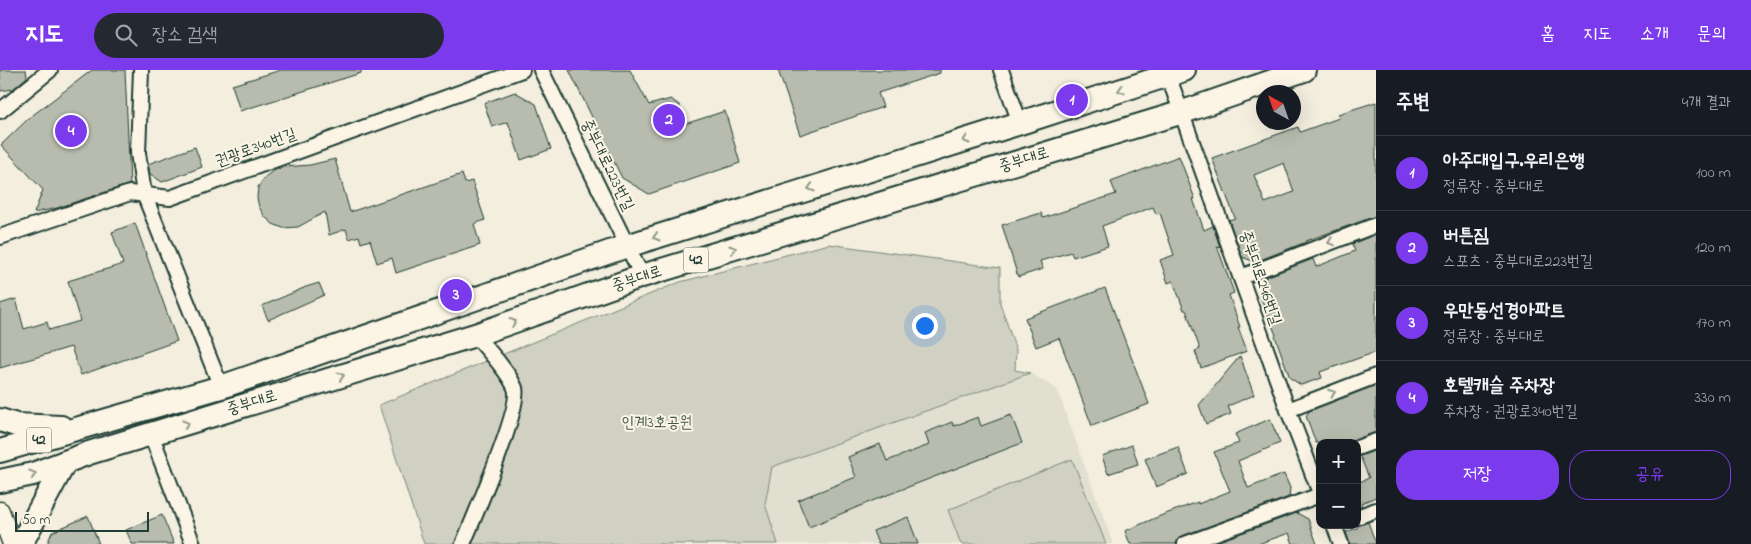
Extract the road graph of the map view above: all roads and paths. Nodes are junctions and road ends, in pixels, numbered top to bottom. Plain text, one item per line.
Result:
1 (50, 70) edge
2 (141, 70) edge
3 (522, 70) edge
4 (541, 70) edge
5 (1001, 70) edge
6 (1304, 70) edge
7 (1176, 72) edge
8 (0, 111) edge
9 (1183, 112) junction
10 (1020, 124) junction
11 (144, 194) junction
12 (1376, 224) edge
13 (0, 237) edge
14 (627, 246) junction
15 (642, 276) junction
16 (1241, 277) junction
17 (476, 335) junction
18 (1376, 376) edge
19 (221, 387) junction
20 (1288, 410) junction
21 (0, 420) edge
22 (77, 428) junction
23 (151, 434) junction
24 (1376, 441) edge
25 (1361, 447) edge
26 (0, 451) edge
27 (65, 462) junction
28 (0, 481) edge
29 (1316, 484) edge
30 (1316, 495) edge
31 (1376, 510) edge
32 (0, 511) edge
33 (1361, 516) edge
34 (1336, 529) edge
35 (12, 544) edge
36 (20, 544) edge
37 (193, 544) edge
38 (463, 544) edge
39 (1184, 544) edge
40 (1341, 544) edge

1 - 8 street
2 - 11 street
3 - 11 street, 권광로340번길
4 - 14 street, 중부대로223번길
5 - 10 street
6 - 9 main road, 중부대로 / 42
7 - 9 street, 중부대로246번길
7 -> 10 main road, 중부대로 / 42
15 -> 9 main road, 중부대로 / 42
9 - 16 street, 중부대로246번길
10 -> 14 main road, 중부대로 / 42
11 - 13 street, 권광로340번길
11 - 19 street
12 -> 16 street
14 - 15 street, 중부대로223번길
14 - 19 main road, 중부대로 / 42
17 -> 15 main road, 중부대로 / 42
16 - 20 street, 중부대로246번길
23 -> 17 main road, 중부대로 / 42
17 - 38 street
20 -> 18 street
19 - 22 main road, 중부대로 / 42
20 - 29 street, 중부대로246번길
21 - 22 main road
22 - 26 main road, 중부대로 / 42
23 - 27 main road, 중부대로 / 42
23 - 37 street
24 - 25 street
28 -> 27 main road, 중부대로 / 42
27 - 36 main road
30 - 39 street
31 - 33 street
32 - 35 street
34 - 40 street

